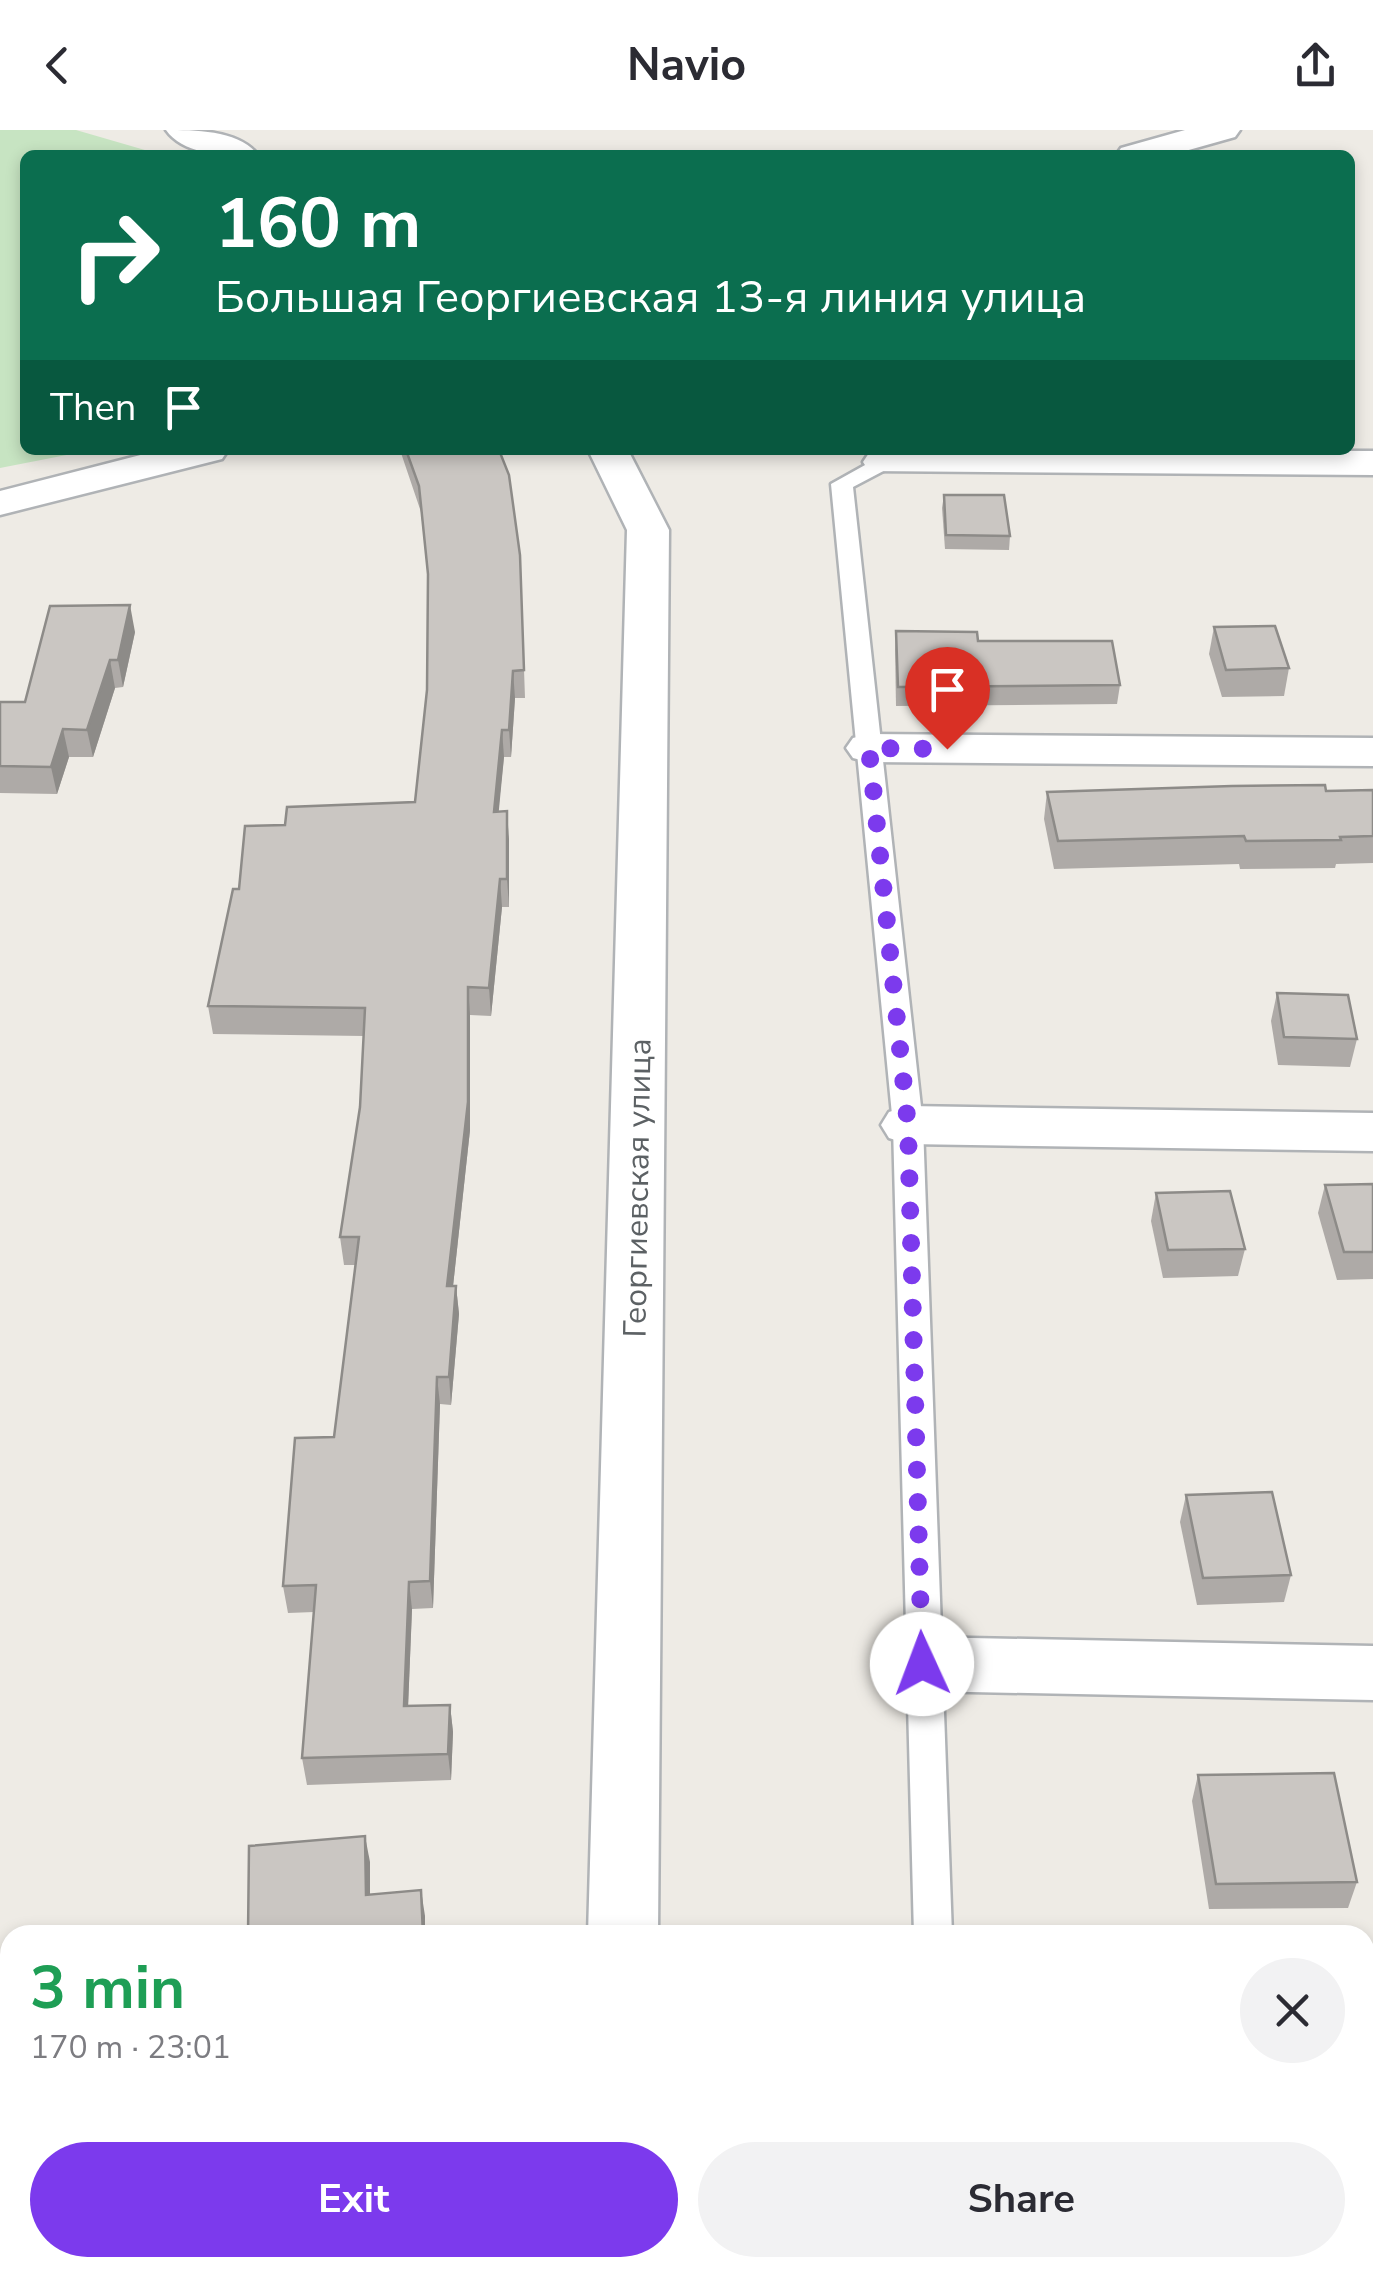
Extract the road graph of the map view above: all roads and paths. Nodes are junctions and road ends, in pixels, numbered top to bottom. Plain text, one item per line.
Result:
1 (183, 130) edge
2 (1223, 130) edge
3 (229, 150) edge
4 (1152, 150) edge
5 (189, 455) edge
6 (610, 455) edge
7 (883, 462) joint
8 (1373, 463) edge
9 (0, 504) edge
10 (869, 748) junction
11 (1373, 752) edge
12 (908, 1126) junction
13 (1373, 1132) edge
14 (922, 1664) junction
15 (1373, 1673) edge
16 (623, 1925) edge
17 (933, 1925) edge

1 - 3 street
2 - 4 street
5 - 9 street
6 - 16 street, Георгиевская улица
7 - 8 street
7 - 10 lane
10 - 11 street
10 - 12 lane
12 - 13 street
12 - 14 lane
14 - 15 street
14 - 17 lane

